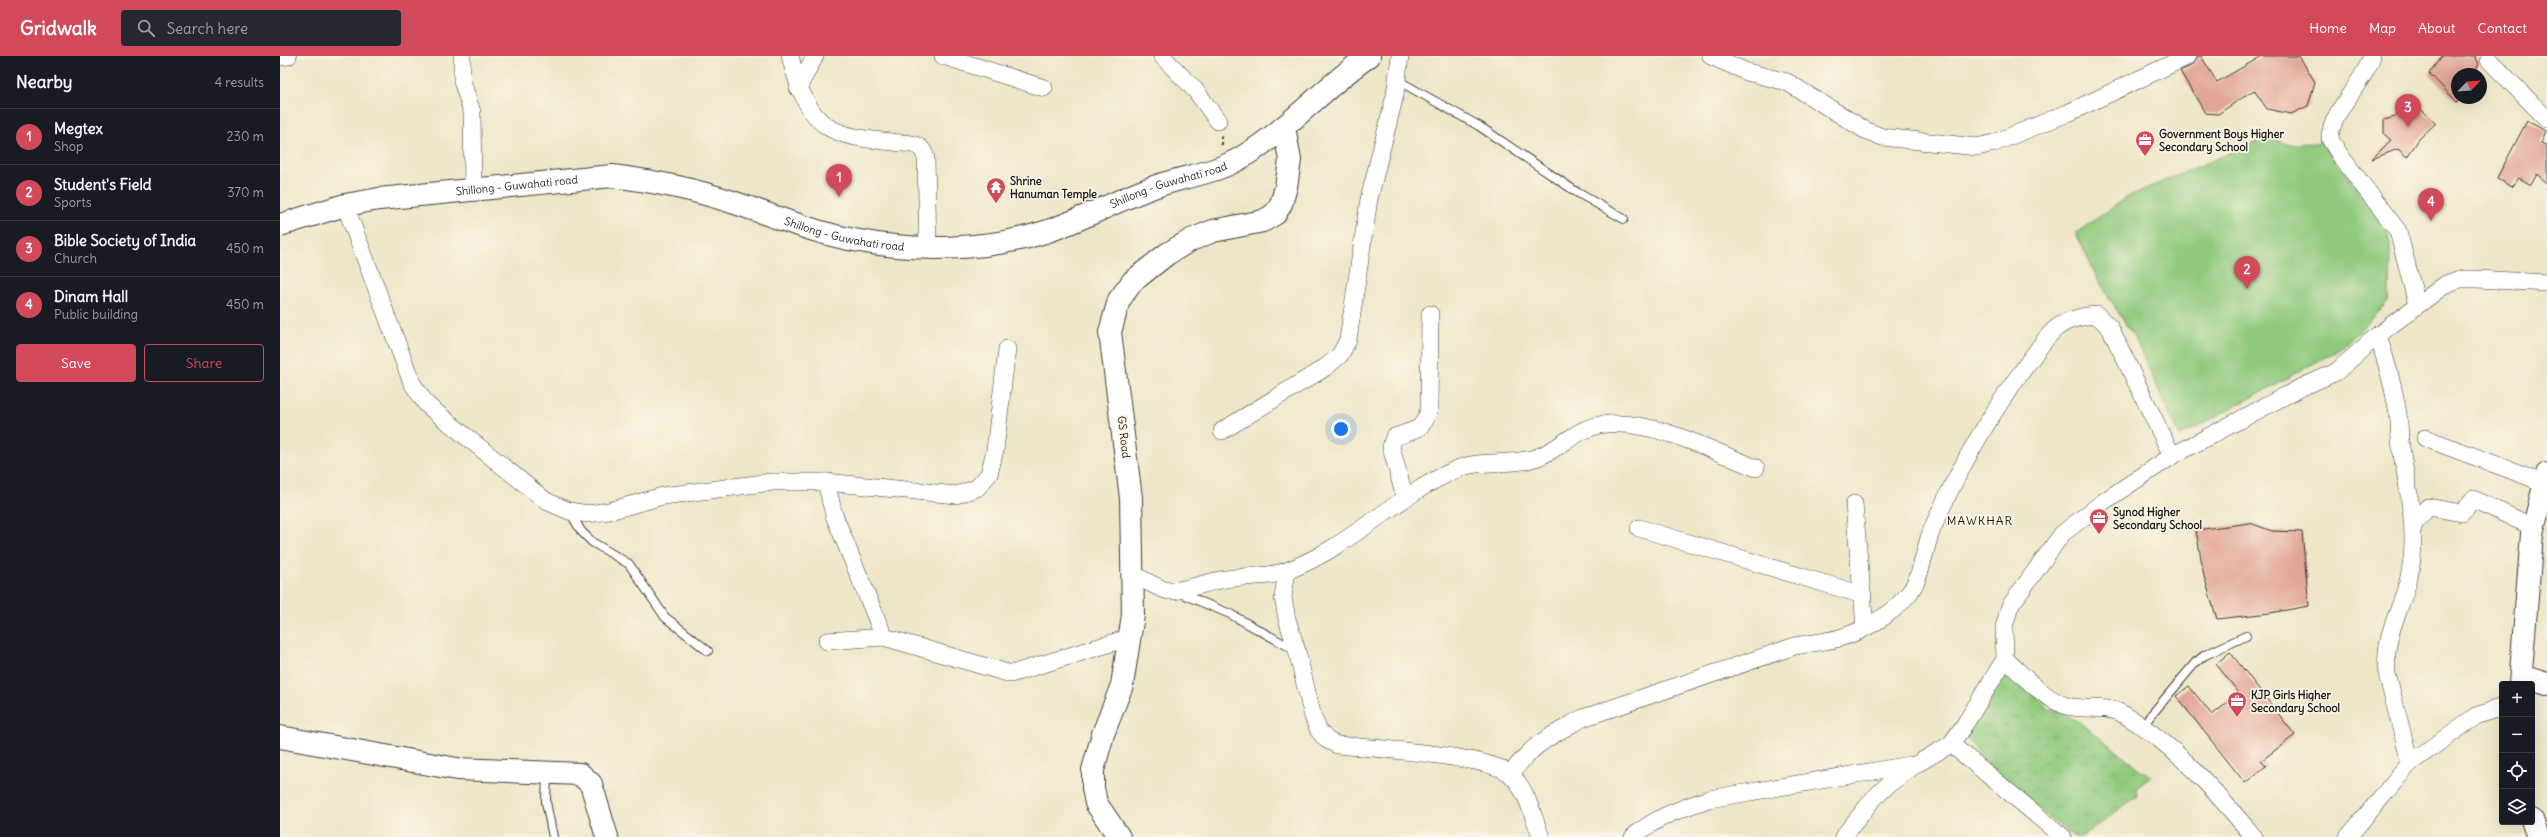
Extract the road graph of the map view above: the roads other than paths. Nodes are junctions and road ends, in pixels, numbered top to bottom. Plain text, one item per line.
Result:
1 (288, 56) edge
2 (462, 56) edge
3 (790, 56) edge
4 (815, 56) edge
5 (943, 56) edge
6 (1162, 56) edge
7 (1400, 56) edge
8 (2188, 56) edge
9 (2372, 56) edge
10 (280, 57) edge
11 (1723, 58) edge
12 (1356, 60) edge
13 (2489, 60) dead end
14 (1397, 80) junction
15 (798, 88) junction
16 (1044, 88) dead end
17 (2547, 119) edge
18 (1218, 120) road end
19 (1284, 127) junction
20 (473, 190) junction
21 (345, 205) junction
22 (1624, 218) dead end
23 (280, 225) edge
24 (928, 247) junction
25 (2547, 283) edge
26 (2417, 304) junction
27 (1430, 314) dead end
28 (2378, 335) junction
29 (1007, 349) dead end
30 (1222, 431) dead end
31 (2425, 438) dead end
32 (2172, 456) junction
33 (1756, 468) dead end
34 (2546, 478) edge
35 (826, 482) junction
36 (1405, 498) junction
37 (1854, 504) dead end
38 (569, 512) junction
39 (2414, 524) junction
40 (2534, 527) junction
41 (1638, 528) dead end
42 (1287, 571) junction
43 (1132, 574) junction
44 (1168, 591) junction
45 (1863, 595) junction
46 (1865, 627) junction
47 (2246, 636) dead end
48 (884, 637) junction
49 (1128, 638) junction
50 (826, 641) dead end
51 (708, 651) dead end
52 (1297, 651) junction
53 (2005, 659) junction
54 (2520, 680) edge
55 (2547, 684) edge
56 (2499, 707) edge
57 (2142, 726) junction
58 (280, 737) edge
59 (1951, 744) junction
60 (2410, 763) junction
61 (1914, 765) junction
62 (547, 772) junction
63 (1510, 774) junction
64 (2534, 825) edge
65 (553, 837) edge
66 (607, 837) edge
67 (1119, 837) edge
68 (1541, 837) edge
69 (1633, 837) edge
70 (1843, 837) edge
71 (2063, 837) edge
72 (2254, 837) edge
73 (2348, 837) edge
74 (2538, 837) edge

1 - 10 street
2 - 20 street
3 - 15 street
4 - 15 street
5 - 16 street
6 - 18 street
7 - 14 street
8 - 11 street
9 - 26 street
12 - 19 main road, Shillong - Guwahati road
13 - 17 street
14 - 22 lane
14 - 30 street
15 - 24 street
19 - 24 main road, Shillong - Guwahati road
19 - 43 main road, GS Road
20 - 21 main road, Shillong - Guwahati road
20 - 24 main road, Shillong - Guwahati road
21 - 23 main road, Shillong - Guwahati road
21 - 38 street
25 - 26 street
26 - 28 street
27 - 36 street
28 - 32 street
28 - 39 street
29 - 35 street
31 - 34 street
32 - 46 street
32 - 53 street
33 - 36 street
34 - 40 main road
35 - 38 street
35 - 48 street
36 - 42 street
37 - 45 street
38 - 51 lane
39 - 40 street
39 - 60 street
40 - 54 main road
41 - 45 street
42 - 44 street
42 - 52 street
43 - 44 street
43 - 49 main road, GS Road
44 - 52 lane
45 - 46 street
46 - 63 street
47 - 57 lane
48 - 49 street
48 - 50 street
49 - 67 main road, GS Road
52 - 63 street
53 - 57 street
53 - 59 street
54 - 55 main road
56 - 60 street
57 - 72 street
58 - 62 main road
59 - 61 street
59 - 71 street
60 - 73 street
61 - 69 street
61 - 70 street
62 - 65 lane
62 - 66 main road
63 - 68 street
64 - 74 main road

